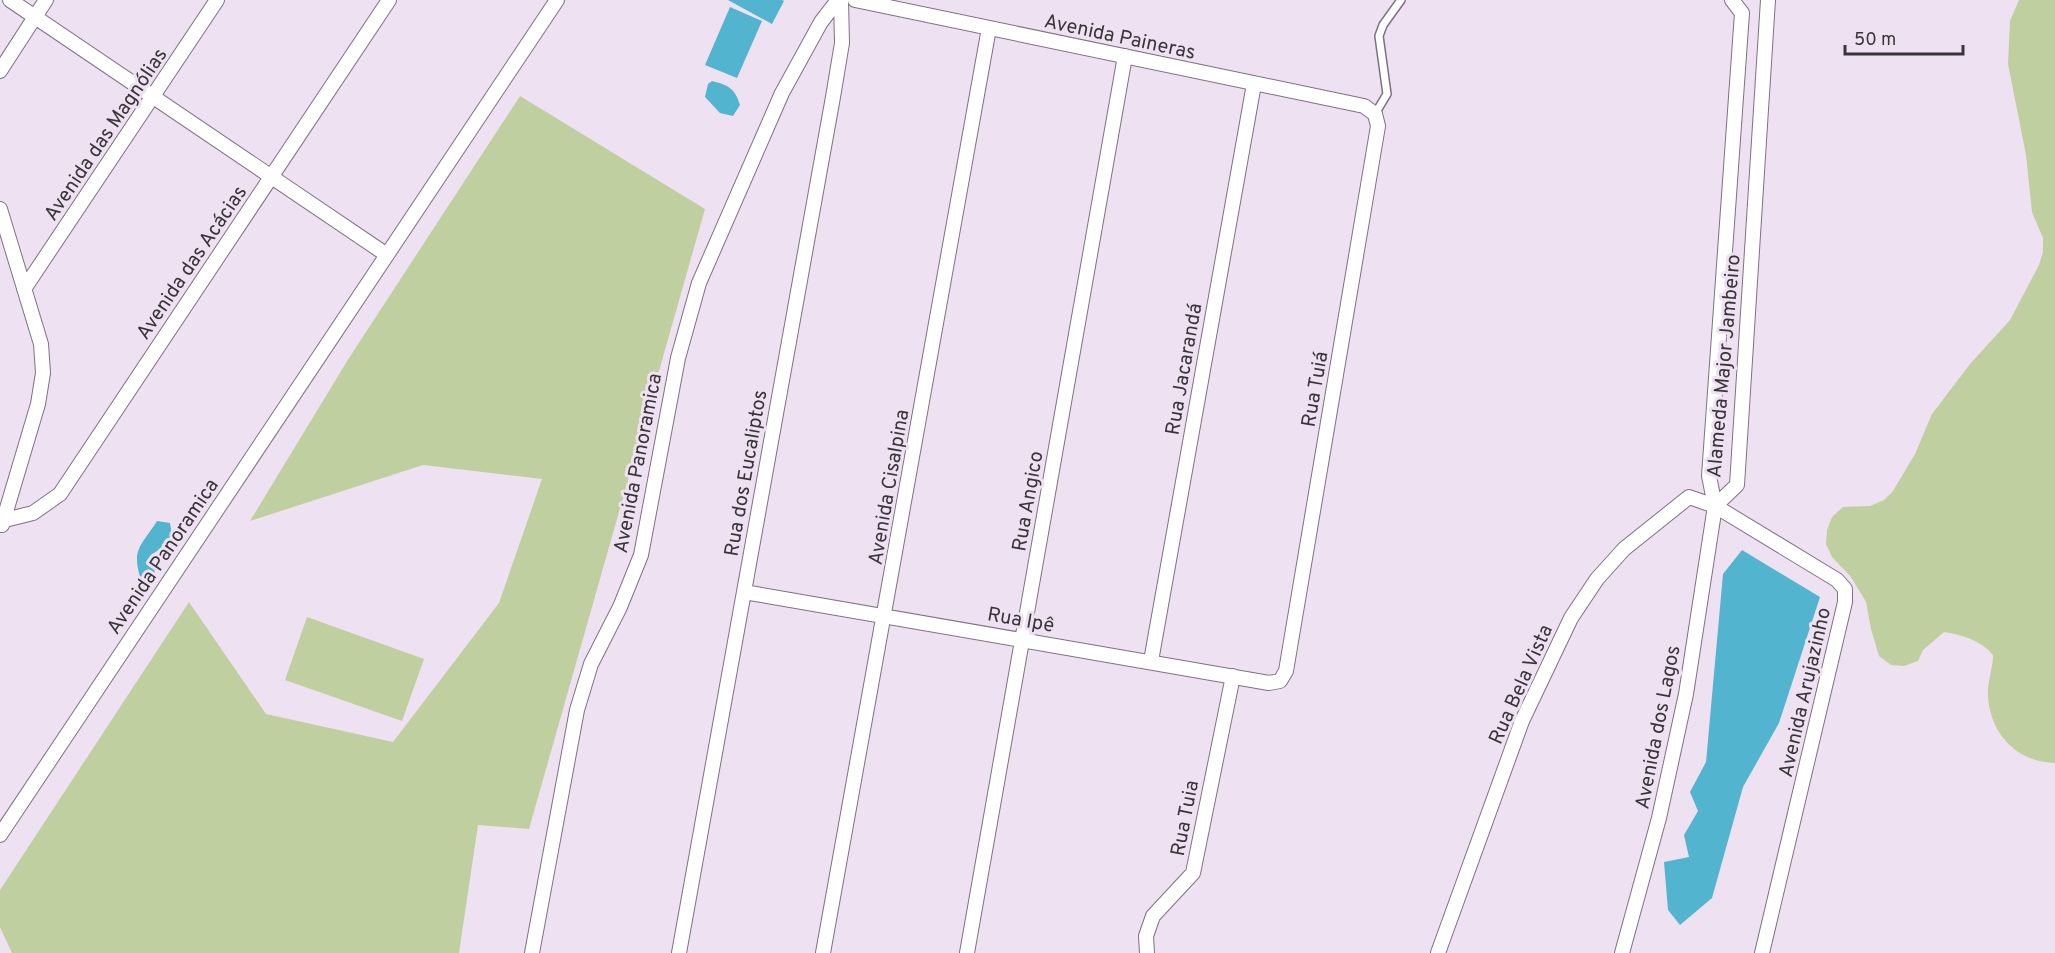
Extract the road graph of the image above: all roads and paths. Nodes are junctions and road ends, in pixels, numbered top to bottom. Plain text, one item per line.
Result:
1 (10, 0) edge
2 (46, 0) edge
3 (217, 0) edge
4 (388, 0) edge
5 (557, 0) edge
6 (839, 0) edge
7 (855, 0) edge
8 (1401, 0) edge
9 (1732, 0) edge
10 (1768, 0) edge
11 (35, 16) junction
12 (989, 28) junction
13 (1125, 56) junction
14 (0, 71) edge
15 (1254, 84) junction
16 (153, 97) junction
17 (1736, 109) junction
18 (1761, 111) junction
19 (1375, 114) junction
20 (271, 176) junction
21 (0, 209) edge
22 (387, 255) junction
23 (24, 289) junction
24 (1715, 506) junction
25 (2, 524) edge
26 (744, 592) junction
27 (885, 616) junction
28 (1023, 639) junction
29 (1150, 661) junction
30 (1286, 671) joint
31 (1233, 676) junction
32 (0, 835) edge
33 (532, 953) edge
34 (679, 953) edge
35 (823, 953) edge
36 (967, 953) edge
37 (1147, 953) edge
38 (1438, 953) edge
39 (1622, 953) edge
40 (1762, 953) edge

1 - 11 street
2 - 11 street
3 - 16 street, Avenida das Magnólias
4 - 20 street, Avenida das Acácias
5 - 22 street, Avenida Panoramica
6 - 26 street, Rua dos Eucaliptos
6 - 33 street, Avenida Panoramica
7 - 12 street, Avenida Paineras
8 - 19 lane
9 - 17 street, Alameda Major Jambeiro
10 - 18 street, Alameda Major Jambeiro
11 - 14 street
11 - 16 street
12 - 13 street, Avenida Paineras
12 - 27 street, Avenida Cisalpina
13 - 15 street, Avenida Paineras
13 - 28 street, Rua Angico
15 - 19 street, Avenida Paineras
15 - 29 street, Rua Jacarandá
16 - 20 street
16 - 23 street, Avenida das Magnólias
17 - 18 street
17 - 24 street, Alameda Major Jambeiro
18 - 24 street, Alameda Major Jambeiro
19 - 30 street, Rua Tuiá
20 - 22 street
20 - 25 street, Avenida das Acácias
21 - 23 street
22 - 32 street, Avenida Panoramica
23 - 25 street
24 - 38 street, Rua Bela Vista
24 - 39 street, Avenida dos Lagos
24 - 40 street, Avenida Arujazinho
26 - 27 street, Rua Ipê
26 - 34 street, Rua dos Eucaliptos
27 - 28 street, Rua Ipê
27 - 35 street, Avenida Cisalpina
28 - 29 street, Rua Ipê
28 - 36 street, Rua Angico
29 - 31 street, Rua Ipê
30 - 31 street, Rua Ipê
31 - 37 street, Rua Tuia

